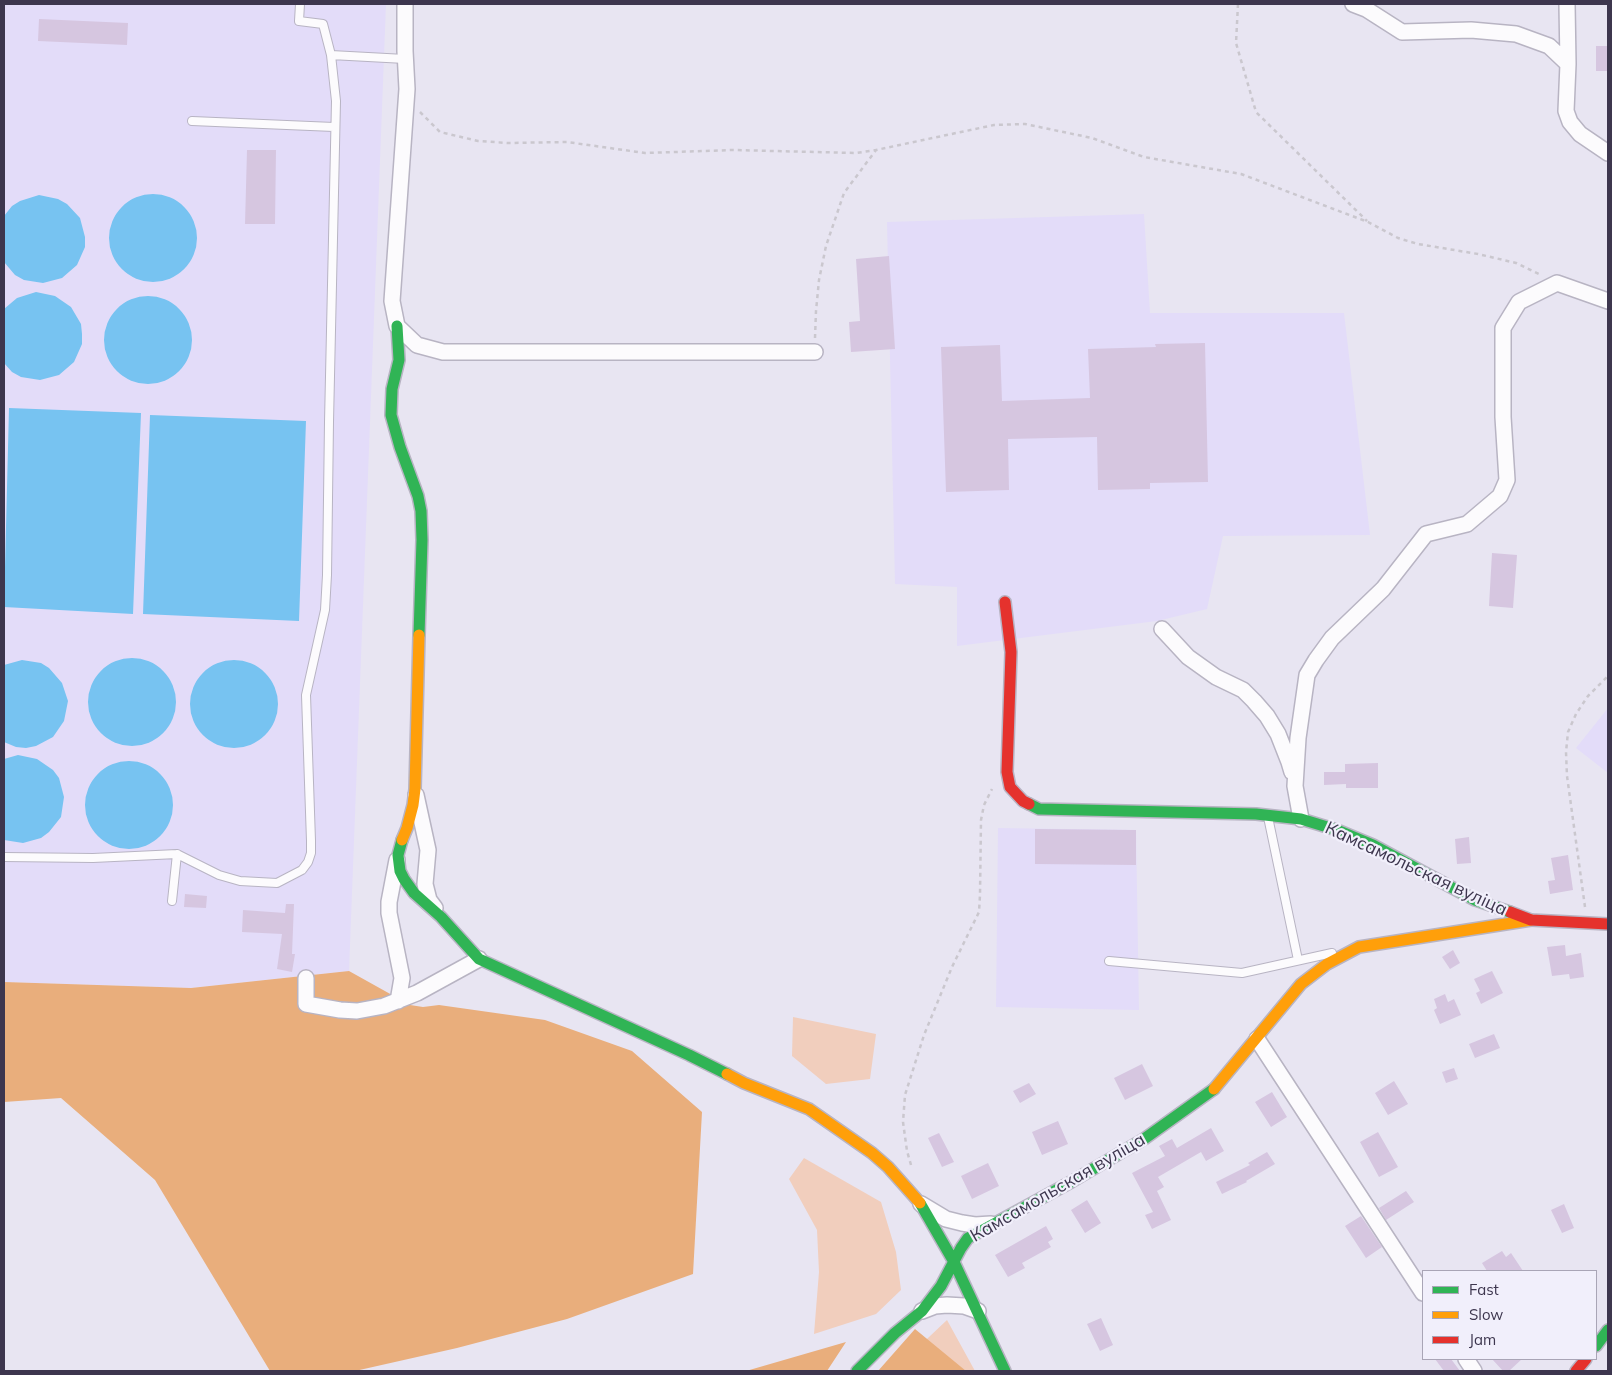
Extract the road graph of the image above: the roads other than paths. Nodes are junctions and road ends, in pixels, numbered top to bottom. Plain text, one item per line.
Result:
1 (300, 4) edge
2 (404, 4) edge
3 (1353, 4) edge
4 (1567, 4) edge
5 (331, 55) junction
6 (405, 59) junction
7 (1568, 64) junction
8 (192, 121) dead end
9 (334, 126) junction
10 (1608, 153) edge
11 (1608, 301) edge
12 (397, 326) junction
13 (816, 352) road end
14 (1005, 602) dead end
15 (1162, 629) dead end
16 (1295, 786) junction
17 (415, 789) junction
18 (1268, 815) junction
19 (1301, 819) junction
20 (177, 854) junction
21 (398, 855) junction
22 (4, 857) edge
23 (172, 901) dead end
24 (441, 917) junction
25 (1531, 920) junction
26 (1608, 924) edge
27 (1359, 947) junction
28 (479, 959) junction
29 (1298, 960) junction
30 (1109, 961) dead end
31 (306, 978) dead end
32 (398, 1001) junction
33 (1257, 1039) junction
34 (920, 1203) junction
35 (994, 1223) junction
36 (954, 1262) junction
37 (1422, 1291) edge
38 (922, 1311) junction
39 (978, 1311) junction
40 (1608, 1330) edge
41 (1597, 1345) edge
42 (1467, 1360) edge
43 (1585, 1360) edge
44 (857, 1371) edge
45 (1005, 1371) edge
46 (1474, 1371) edge
47 (1576, 1371) edge

1 - 5 lane
2 - 6 street
3 - 7 street
4 - 7 street
5 - 6 lane
5 - 9 lane
6 - 12 street
7 - 10 street
8 - 9 lane
9 - 20 lane
11 - 16 street
12 - 13 street
12 - 17 street
14 - 18 street, Камсамольская вуліца
15 - 16 street
16 - 19 street
17 - 21 street
17 - 24 street
18 - 19 street, Камсамольская вуліца
18 - 29 lane
19 - 25 street, Камсамольская вуліца
20 - 22 lane
20 - 23 lane
21 - 24 street
21 - 32 street
24 - 28 street
25 - 26 street, Камсамольская вуліца
25 - 27 street, Камсамольская вуліца
27 - 29 lane
27 - 33 street, Камсамольская вуліца
28 - 32 street
28 - 34 street
29 - 30 lane
31 - 32 street
33 - 35 street, Камсамольская вуліца
33 - 37 street
34 - 35 street
34 - 36 street
35 - 36 street, Камсамольская вуліца
36 - 38 street, Камсамольская вуліца
36 - 39 street
38 - 39 street
38 - 44 street, Камсамольская вуліца
39 - 45 street
40 - 41 street
42 - 46 street
43 - 47 street

